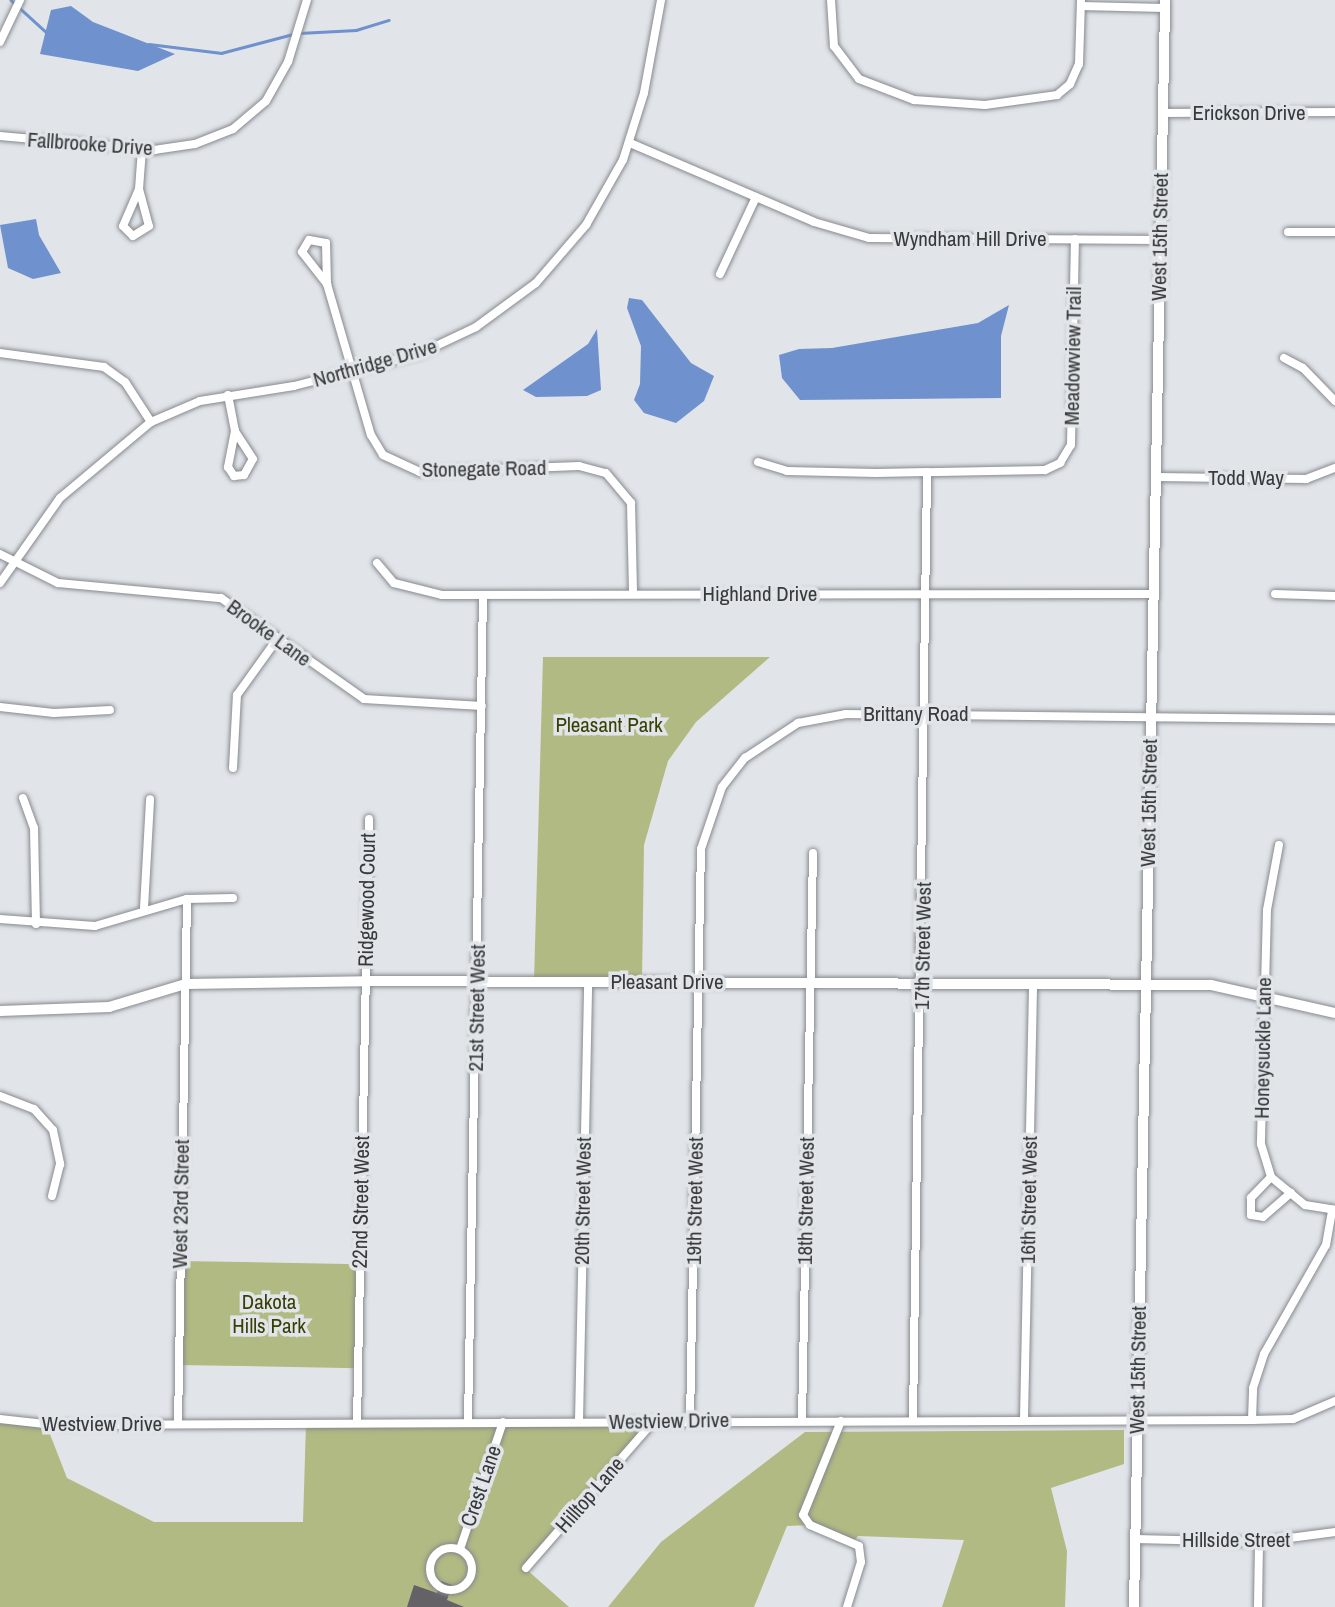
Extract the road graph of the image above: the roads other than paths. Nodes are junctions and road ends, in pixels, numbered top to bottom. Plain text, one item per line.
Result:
1 (20, 0) edge
2 (307, 0) edge
3 (661, 0) edge
4 (831, 0) edge
5 (1081, 3) edge
6 (1165, 4) edge
7 (0, 42) edge
8 (1335, 112) edge
9 (1163, 113) junction
10 (0, 136) edge
11 (630, 143) junction
12 (142, 149) junction
13 (139, 189) junction
14 (756, 198) junction
15 (1288, 232) dead end
16 (1335, 232) edge
17 (1075, 239) junction
18 (1160, 240) junction
19 (720, 274) dead end
20 (327, 284) junction
21 (0, 353) edge
22 (1284, 358) dead end
23 (354, 372) junction
24 (228, 395) junction
25 (1335, 401) edge
26 (151, 422) junction
27 (235, 431) junction
28 (758, 462) dead end
29 (1335, 468) edge
30 (927, 472) junction
31 (1156, 477) junction
32 (0, 554) edge
33 (12, 561) junction
34 (377, 563) dead end
35 (0, 583) edge
36 (633, 593) junction
37 (1153, 594) junction
38 (1275, 594) dead end
39 (483, 595) junction
40 (926, 595) junction
41 (1335, 596) edge
42 (278, 638) junction
43 (482, 706) junction
44 (0, 707) edge
45 (110, 710) dead end
46 (927, 713) junction
47 (1151, 715) junction
48 (1335, 719) edge
49 (233, 768) dead end
50 (23, 798) dead end
51 (150, 799) dead end
52 (369, 819) dead end
53 (1279, 845) dead end
54 (813, 853) dead end
55 (233, 898) dead end
56 (187, 899) junction
57 (144, 908) junction
58 (0, 919) edge
59 (36, 924) junction
60 (366, 981) junction
61 (477, 982) junction
62 (588, 982) junction
63 (699, 982) junction
64 (810, 982) junction
65 (922, 982) junction
66 (1033, 983) junction
67 (1146, 983) junction
68 (185, 984) junction
69 (1264, 993) junction
70 (0, 1011) edge
71 (1335, 1013) edge
72 (0, 1096) edge
73 (1271, 1177) junction
74 (1291, 1193) junction
75 (52, 1196) dead end
76 (1333, 1210) edge
77 (1335, 1402) edge
78 (1024, 1418) junction
79 (1136, 1418) junction
80 (0, 1419) edge
81 (913, 1419) junction
82 (690, 1420) junction
83 (802, 1420) junction
84 (1252, 1420) junction
85 (579, 1421) junction
86 (654, 1421) junction
87 (841, 1421) junction
88 (468, 1422) junction
89 (503, 1422) junction
90 (357, 1423) junction
91 (178, 1424) junction
92 (1335, 1532) edge
93 (1135, 1539) junction
94 (1259, 1542) junction
95 (460, 1549) junction
96 (526, 1568) dead end
97 (847, 1607) edge
98 (1134, 1607) edge
99 (1258, 1607) edge

1 - 7 street
2 - 12 street, Fallbrooke Drive
3 - 11 street, Northridge Drive
4 - 5 street
5 - 6 street
6 - 9 street, West 15th Street
8 - 9 street, Erickson Drive
9 - 18 street, West 15th Street
10 - 12 street, Fallbrooke Drive
11 - 14 street, Wyndham Hill Drive
11 - 23 street, Northridge Drive
12 - 13 street
13 - 13 street
14 - 17 street, Wyndham Hill Drive
14 - 19 street
15 - 16 street
17 - 18 street, Wyndham Hill Drive
17 - 30 street, Meadowview Trail
18 - 31 street, West 15th Street
20 - 20 street
20 - 23 street, Stonegate Road
21 - 26 street
22 - 25 street
23 - 24 street, Northridge Drive
23 - 36 street, Stonegate Road
24 - 26 street, Northridge Drive
24 - 27 street
26 - 33 street, Northridge Drive
27 - 27 street
28 - 30 street, Meadowview Trail
29 - 31 street, Todd Way
30 - 40 street, 17th Street West
31 - 37 street, West 15th Street
32 - 33 street, Brooke Lane
33 - 35 street, Northridge Drive
33 - 42 street, Brooke Lane
34 - 39 street, Highland Drive
36 - 39 street, Highland Drive
36 - 40 street, Highland Drive
37 - 40 street, Highland Drive
37 - 47 street, West 15th Street
38 - 41 street
39 - 43 street, 21st Street West
40 - 46 street, 17th Street West
42 - 43 street, Brooke Lane
42 - 49 street
43 - 61 street, 21st Street West
44 - 45 street
46 - 47 street, Brittany Road
46 - 63 street, Brittany Road
46 - 65 street, 17th Street West
47 - 48 street, Brittany Road
47 - 67 street, West 15th Street
50 - 59 street
51 - 57 street
52 - 60 street, Ridgewood Court
53 - 69 street, Honeysuckle Lane
54 - 64 street, 18th Street West
55 - 56 street
56 - 57 street
56 - 68 street, West 23rd Street
57 - 59 street
58 - 59 street
60 - 61 street, Pleasant Drive
60 - 68 street, Pleasant Drive
60 - 90 street, 22nd Street West
61 - 62 street, Pleasant Drive
61 - 88 street, 21st Street West
62 - 63 street, Pleasant Drive
62 - 85 street, 20th Street West
63 - 64 street, Pleasant Drive
63 - 82 street, 19th Street West
64 - 65 street, Pleasant Drive
64 - 83 street, 18th Street West
65 - 66 street, Pleasant Drive
65 - 81 street, 17th Street West
66 - 67 street, Pleasant Drive
66 - 78 street, 16th Street West
67 - 69 street, Pleasant Drive
67 - 79 street, West 15th Street
68 - 70 street, Pleasant Drive
68 - 91 street, West 23rd Street
69 - 71 street, Pleasant Drive
69 - 73 street, Honeysuckle Lane
72 - 75 street
73 - 74 street
73 - 74 street
74 - 76 street
76 - 84 street
77 - 84 street, Westview Drive
78 - 79 street, Westview Drive
78 - 81 street, Westview Drive
79 - 84 street, Westview Drive
79 - 93 street, West 15th Street
80 - 91 street, Westview Drive
81 - 87 street, Westview Drive
82 - 83 street, Westview Drive
82 - 86 street, Westview Drive
83 - 87 street, Westview Drive
85 - 86 street, Westview Drive
85 - 89 street, Westview Drive
86 - 96 street, Hilltop Lane
87 - 97 street
88 - 89 street, Westview Drive
88 - 90 street, Westview Drive
89 - 95 street, Crest Lane
90 - 91 street, Westview Drive
92 - 94 street, Hillside Street
93 - 94 street, Hillside Street
93 - 98 street, West 15th Street
94 - 99 street
95 - 95 street

